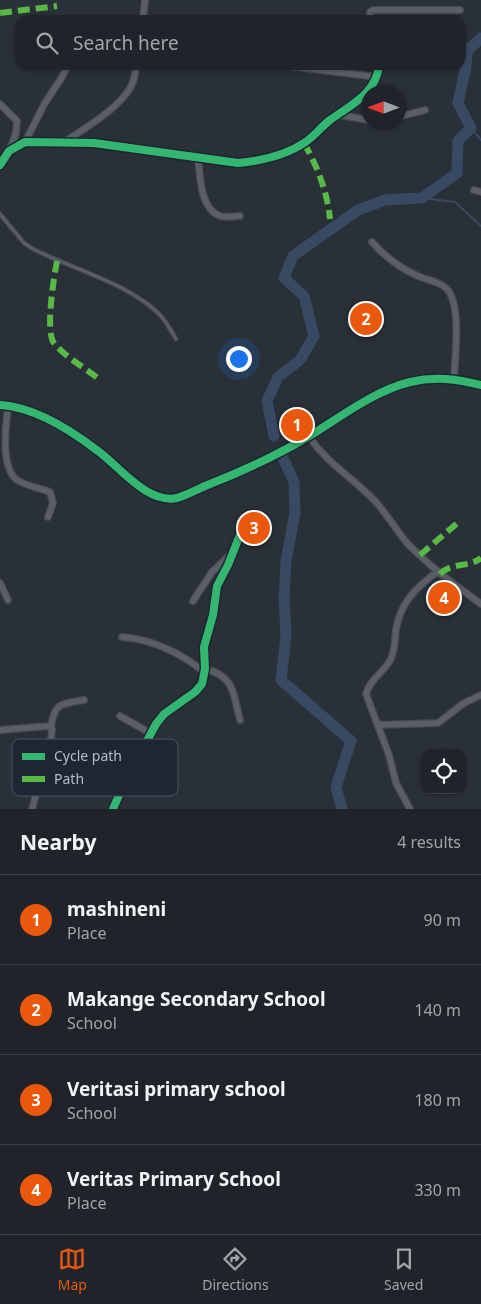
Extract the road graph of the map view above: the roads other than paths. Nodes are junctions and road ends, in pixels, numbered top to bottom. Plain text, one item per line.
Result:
1 (145, 0) edge
2 (460, 10) dead end
3 (144, 15) edge
4 (370, 15) edge
5 (66, 70) edge
6 (135, 70) edge
7 (321, 70) edge
8 (378, 70) edge
9 (377, 77) junction
10 (0, 104) edge
11 (425, 110) dead end
12 (340, 115) junction
13 (406, 116) edge
14 (361, 119) edge
15 (25, 142) junction
16 (64, 142) junction
17 (9, 151) junction
18 (198, 158) junction
19 (0, 165) edge
20 (474, 190) dead end
21 (481, 192) edge
22 (0, 214) edge
23 (240, 216) dead end
24 (372, 242) dead end
25 (176, 339) dead end
26 (454, 378) junction
27 (481, 384) edge
28 (0, 405) edge
29 (8, 406) junction
30 (308, 437) junction
31 (48, 517) dead end
32 (252, 517) dead end
33 (233, 552) junction
34 (438, 571) junction
35 (0, 583) edge
36 (8, 600) dead end
37 (192, 601) dead end
38 (481, 604) edge
39 (122, 637) dead end
40 (205, 671) junction
41 (481, 695) edge
42 (84, 700) dead end
43 (120, 716) dead end
44 (240, 720) dead end
45 (378, 725) junction
46 (51, 726) junction
47 (0, 730) edge
48 (150, 733) junction
49 (51, 739) edge
50 (147, 739) edge
51 (36, 796) edge
52 (119, 796) edge
53 (32, 809) edge
54 (113, 809) edge
55 (410, 809) edge

1 - 3 street
2 - 4 street
5 - 15 street
6 - 16 street
7 - 9 street
8 - 9 street
9 - 12 street
10 - 17 street
11 - 13 street
12 - 14 street
12 - 18 street
15 - 16 street
15 - 17 street
16 - 18 street
17 - 19 street
18 - 23 street
20 - 21 street
22 - 25 lane
24 - 26 street
26 - 27 street
26 - 30 street
28 - 29 street
29 - 30 street
29 - 31 street
30 - 34 street
32 - 33 street
33 - 37 street
33 - 40 street
34 - 38 street
34 - 45 street
35 - 36 street
39 - 40 street
40 - 44 street
40 - 48 street
41 - 45 street
42 - 46 street
43 - 48 street
45 - 55 street
46 - 47 street
46 - 49 street
48 - 50 street
51 - 53 street
52 - 54 street

